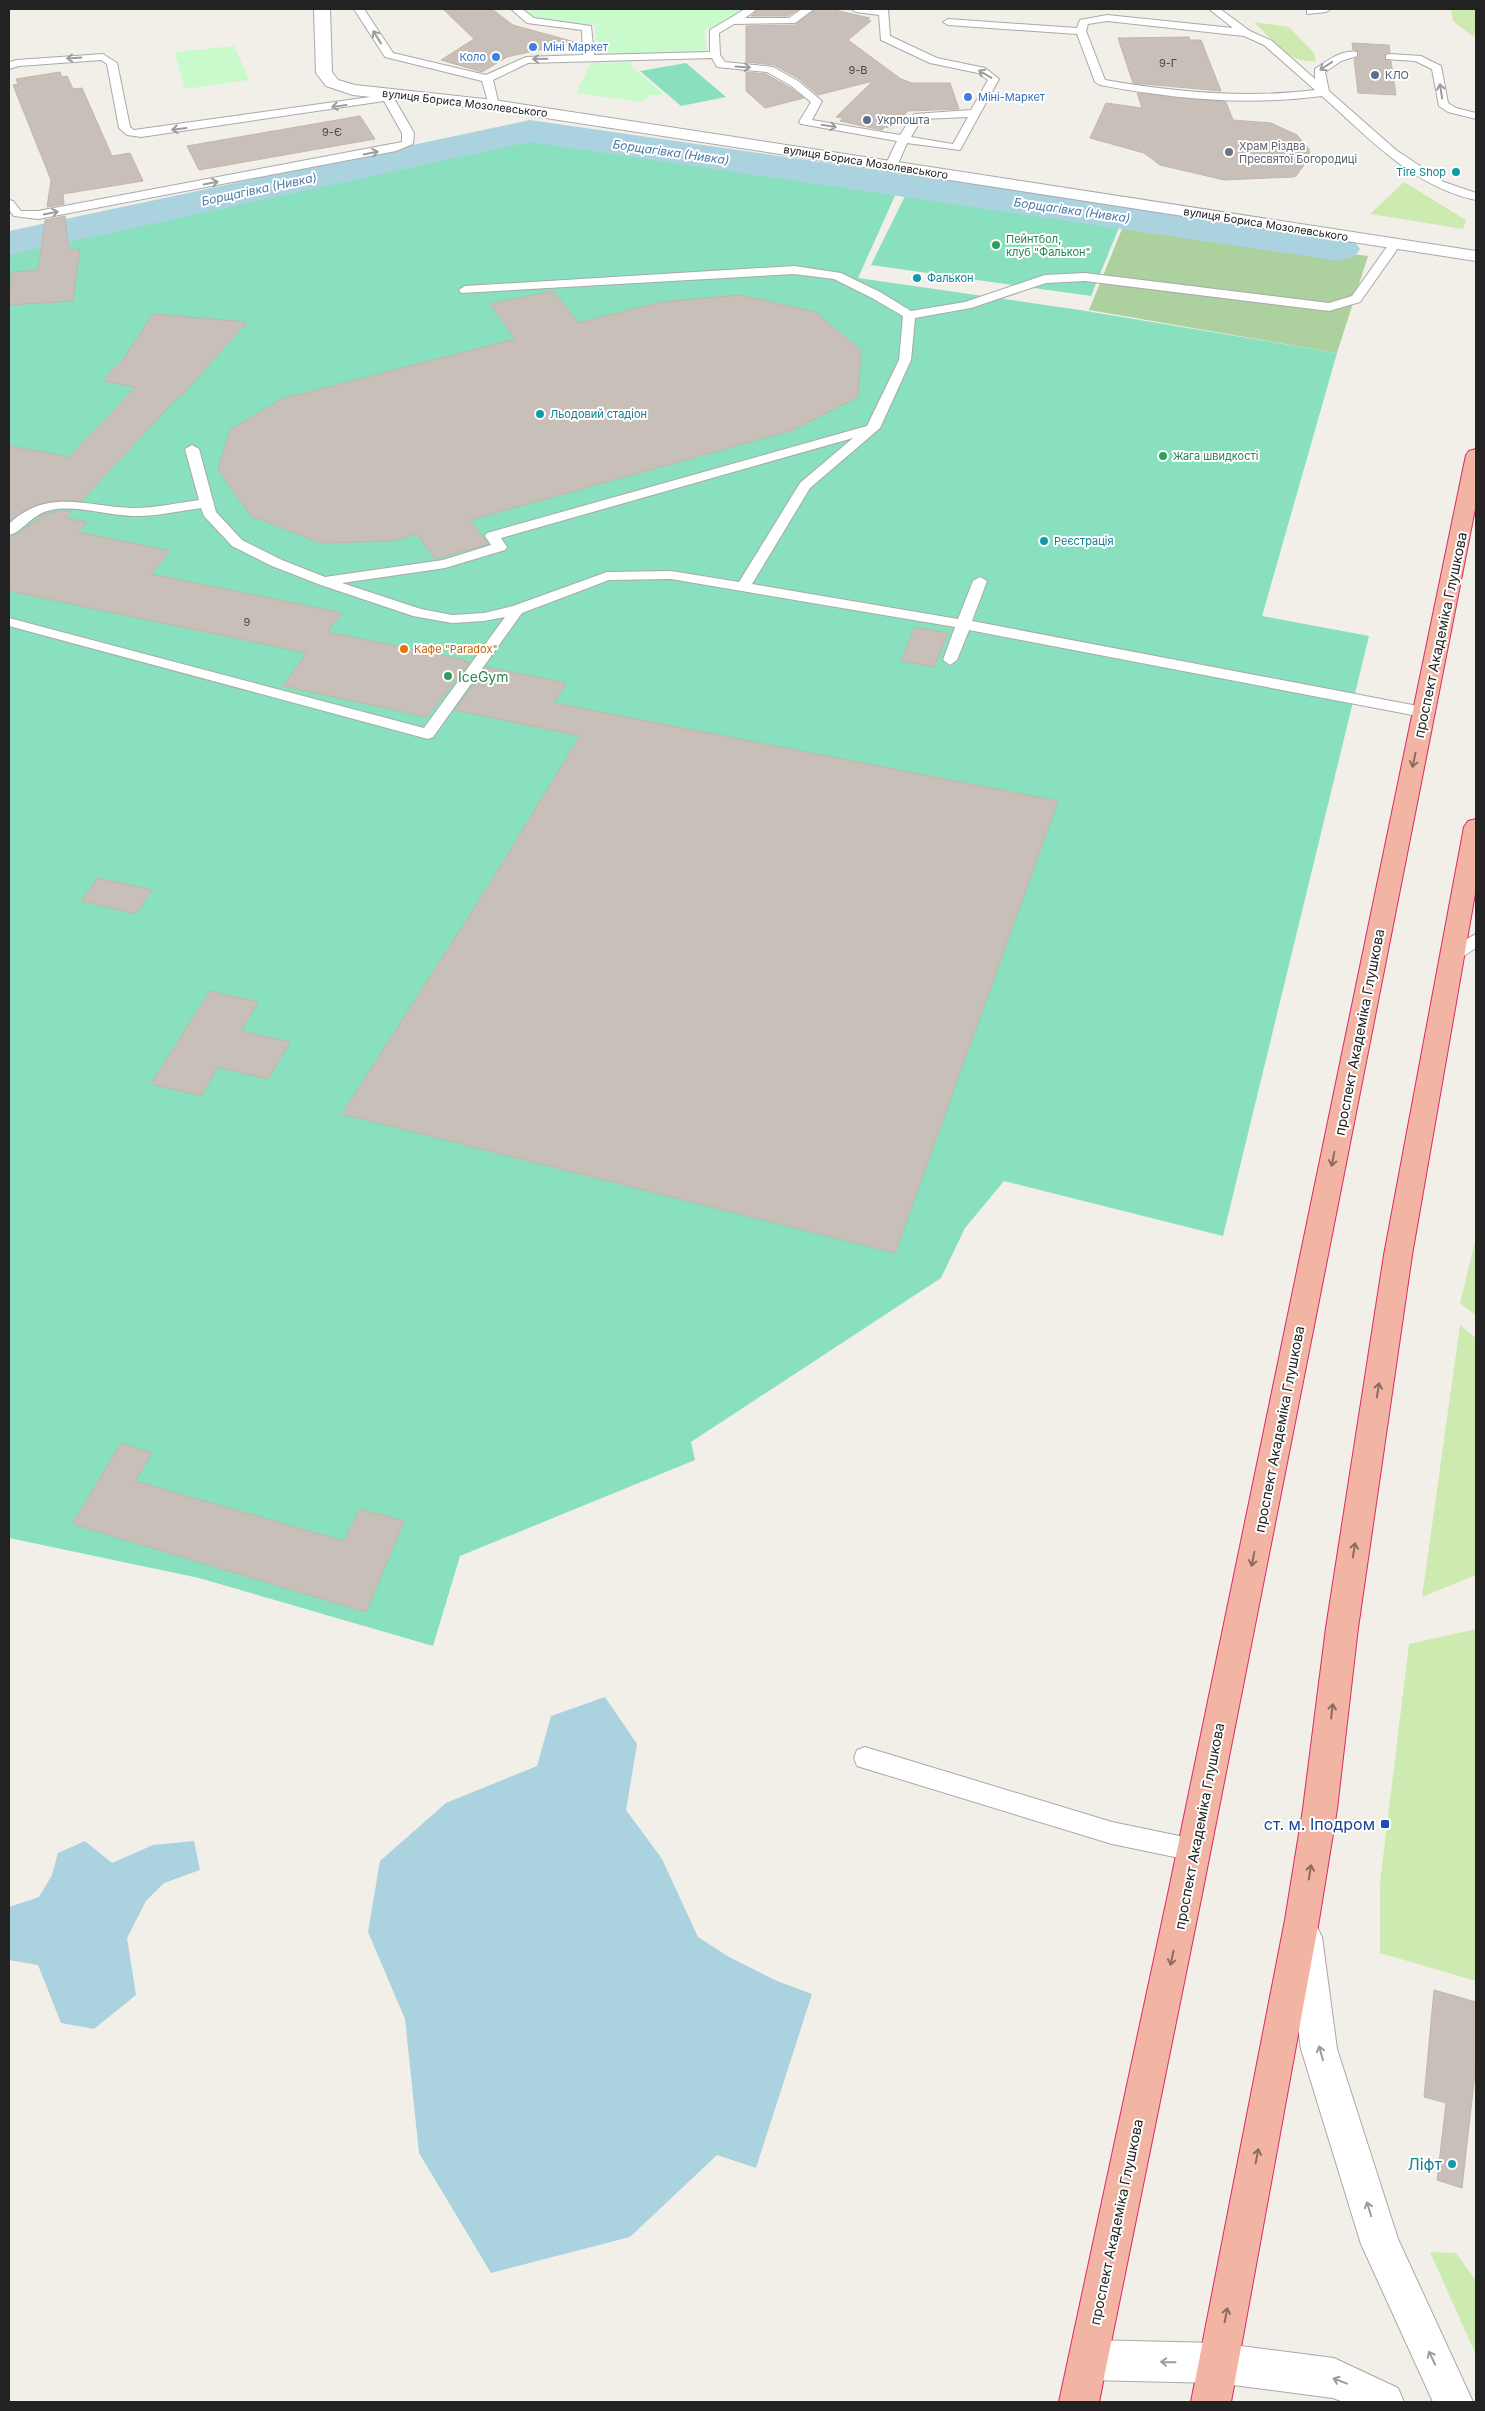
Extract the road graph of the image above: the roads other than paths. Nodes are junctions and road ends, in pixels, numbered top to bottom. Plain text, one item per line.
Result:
1 (322, 9) edge
2 (359, 9) edge
3 (516, 9) edge
4 (752, 9) edge
5 (809, 9) edge
6 (856, 9) edge
7 (1214, 9) edge
8 (1326, 9) edge
9 (1311, 12) dead end
10 (734, 20) junction
11 (948, 22) dead end
12 (1081, 31) junction
13 (1246, 33) junction
14 (1353, 54) dead end
15 (715, 55) junction
16 (1390, 57) dead end
17 (589, 58) junction
18 (9, 66) edge
19 (487, 79) junction
20 (1324, 92) junction
21 (409, 95) junction
22 (385, 101) junction
23 (494, 105) junction
24 (976, 113) junction
25 (1476, 116) edge
26 (904, 140) junction
27 (891, 166) junction
28 (1476, 197) edge
29 (9, 203) edge
30 (1395, 244) junction
31 (1476, 256) edge
32 (465, 290) dead end
33 (909, 315) junction
34 (873, 428) junction
35 (192, 449) dead end
36 (1476, 455) edge
37 (206, 502) junction
38 (9, 531) edge
39 (323, 581) junction
40 (980, 582) dead end
41 (743, 587) junction
42 (517, 610) junction
43 (9, 622) edge
44 (963, 625) junction
45 (950, 660) dead end
46 (1423, 712) junction
47 (1476, 827) edge
48 (1476, 940) edge
49 (1451, 955) junction
50 (865, 1758) dead end
51 (1194, 1850) junction
52 (1302, 1920) junction
53 (1088, 2360) junction
54 (1217, 2363) junction
55 (1079, 2402) edge
56 (1210, 2402) edge
57 (1384, 2402) edge
58 (1453, 2402) edge

1 - 21 street, вулиця Бориса Мозолевського
19 -> 2 lane
3 - 17 lane
4 - 10 lane
5 - 10 lane
24 -> 6 lane
7 - 13 lane
8 - 9 lane
10 - 15 lane
11 - 12 lane
12 - 13 lane
12 - 20 lane
13 - 20 lane
14 -> 20 lane
15 - 17 lane
15 -> 26 lane
25 -> 16 lane
17 -> 19 lane
22 -> 18 lane
19 - 23 lane
20 - 28 lane
21 - 22 lane
21 - 23 street, вулиця Бориса Мозолевського
29 -> 22 lane
23 - 27 street, вулиця Бориса Мозолевського
24 - 26 lane
24 - 26 lane
26 - 27 lane
27 - 30 street, вулиця Бориса Мозолевського
30 - 31 street, вулиця Бориса Мозолевського
30 - 33 lane
32 - 33 lane
33 - 34 lane
34 - 39 lane
34 - 41 lane
35 - 37 lane
36 - 46 highway, проспект Академіка Глушкова
37 - 38 lane
37 - 39 lane
39 - 42 lane
40 - 44 lane
41 - 42 lane
41 - 44 lane
42 - 43 lane
44 - 45 lane
44 - 46 lane
46 -> 51 highway, проспект Академіка Глушкова
47 - 49 highway
48 - 49 lane
52 -> 49 highway
50 - 51 lane
51 -> 53 highway, проспект Академіка Глушкова
54 -> 52 highway
58 -> 52 street
54 -> 53 street
53 - 55 highway, проспект Академіка Глушкова
54 - 56 highway
57 -> 54 street

